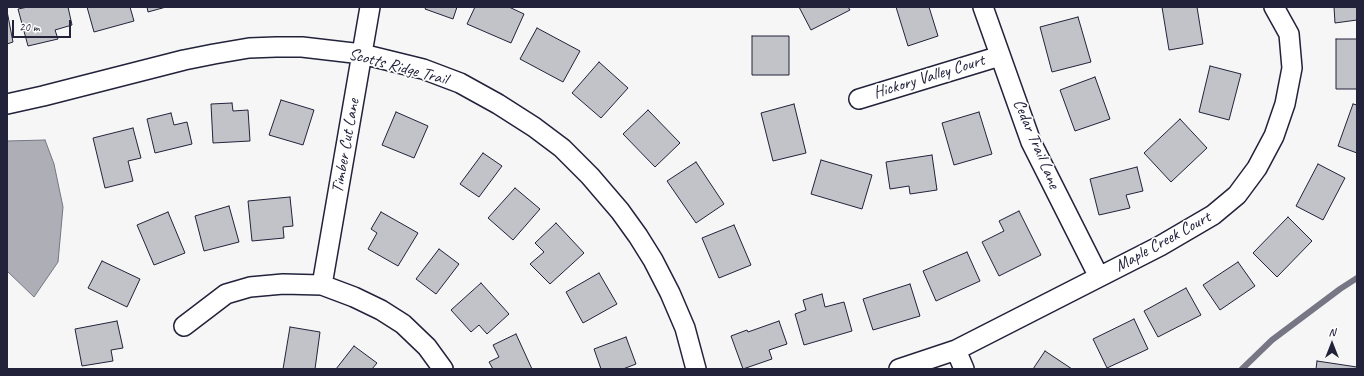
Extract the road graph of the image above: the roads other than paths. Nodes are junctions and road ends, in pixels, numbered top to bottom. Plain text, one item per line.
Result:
1 (370, 7) edge
2 (983, 7) edge
3 (1274, 7) edge
4 (362, 54) junction
5 (1000, 56) junction
6 (859, 99) dead end
7 (7, 104) edge
8 (1099, 277) junction
9 (322, 285) junction
10 (184, 326) dead end
11 (956, 350) junction
12 (443, 369) edge
13 (696, 369) edge
14 (899, 369) edge
15 (964, 369) edge

1 - 4 street, Timber Cut Lane
2 - 5 street, Cedar Trail Lane
3 - 8 street, Maple Creek Court
4 - 7 street, Scotts Ridge Trail
4 - 9 street, Timber Cut Lane
4 - 13 street, Scotts Ridge Trail
5 - 6 street, Hickory Valley Court
5 - 8 street, Cedar Trail Lane
8 - 11 street, Maple Creek Court
9 - 10 street
9 - 12 street
11 - 14 street, Maple Creek Court
11 - 15 street

